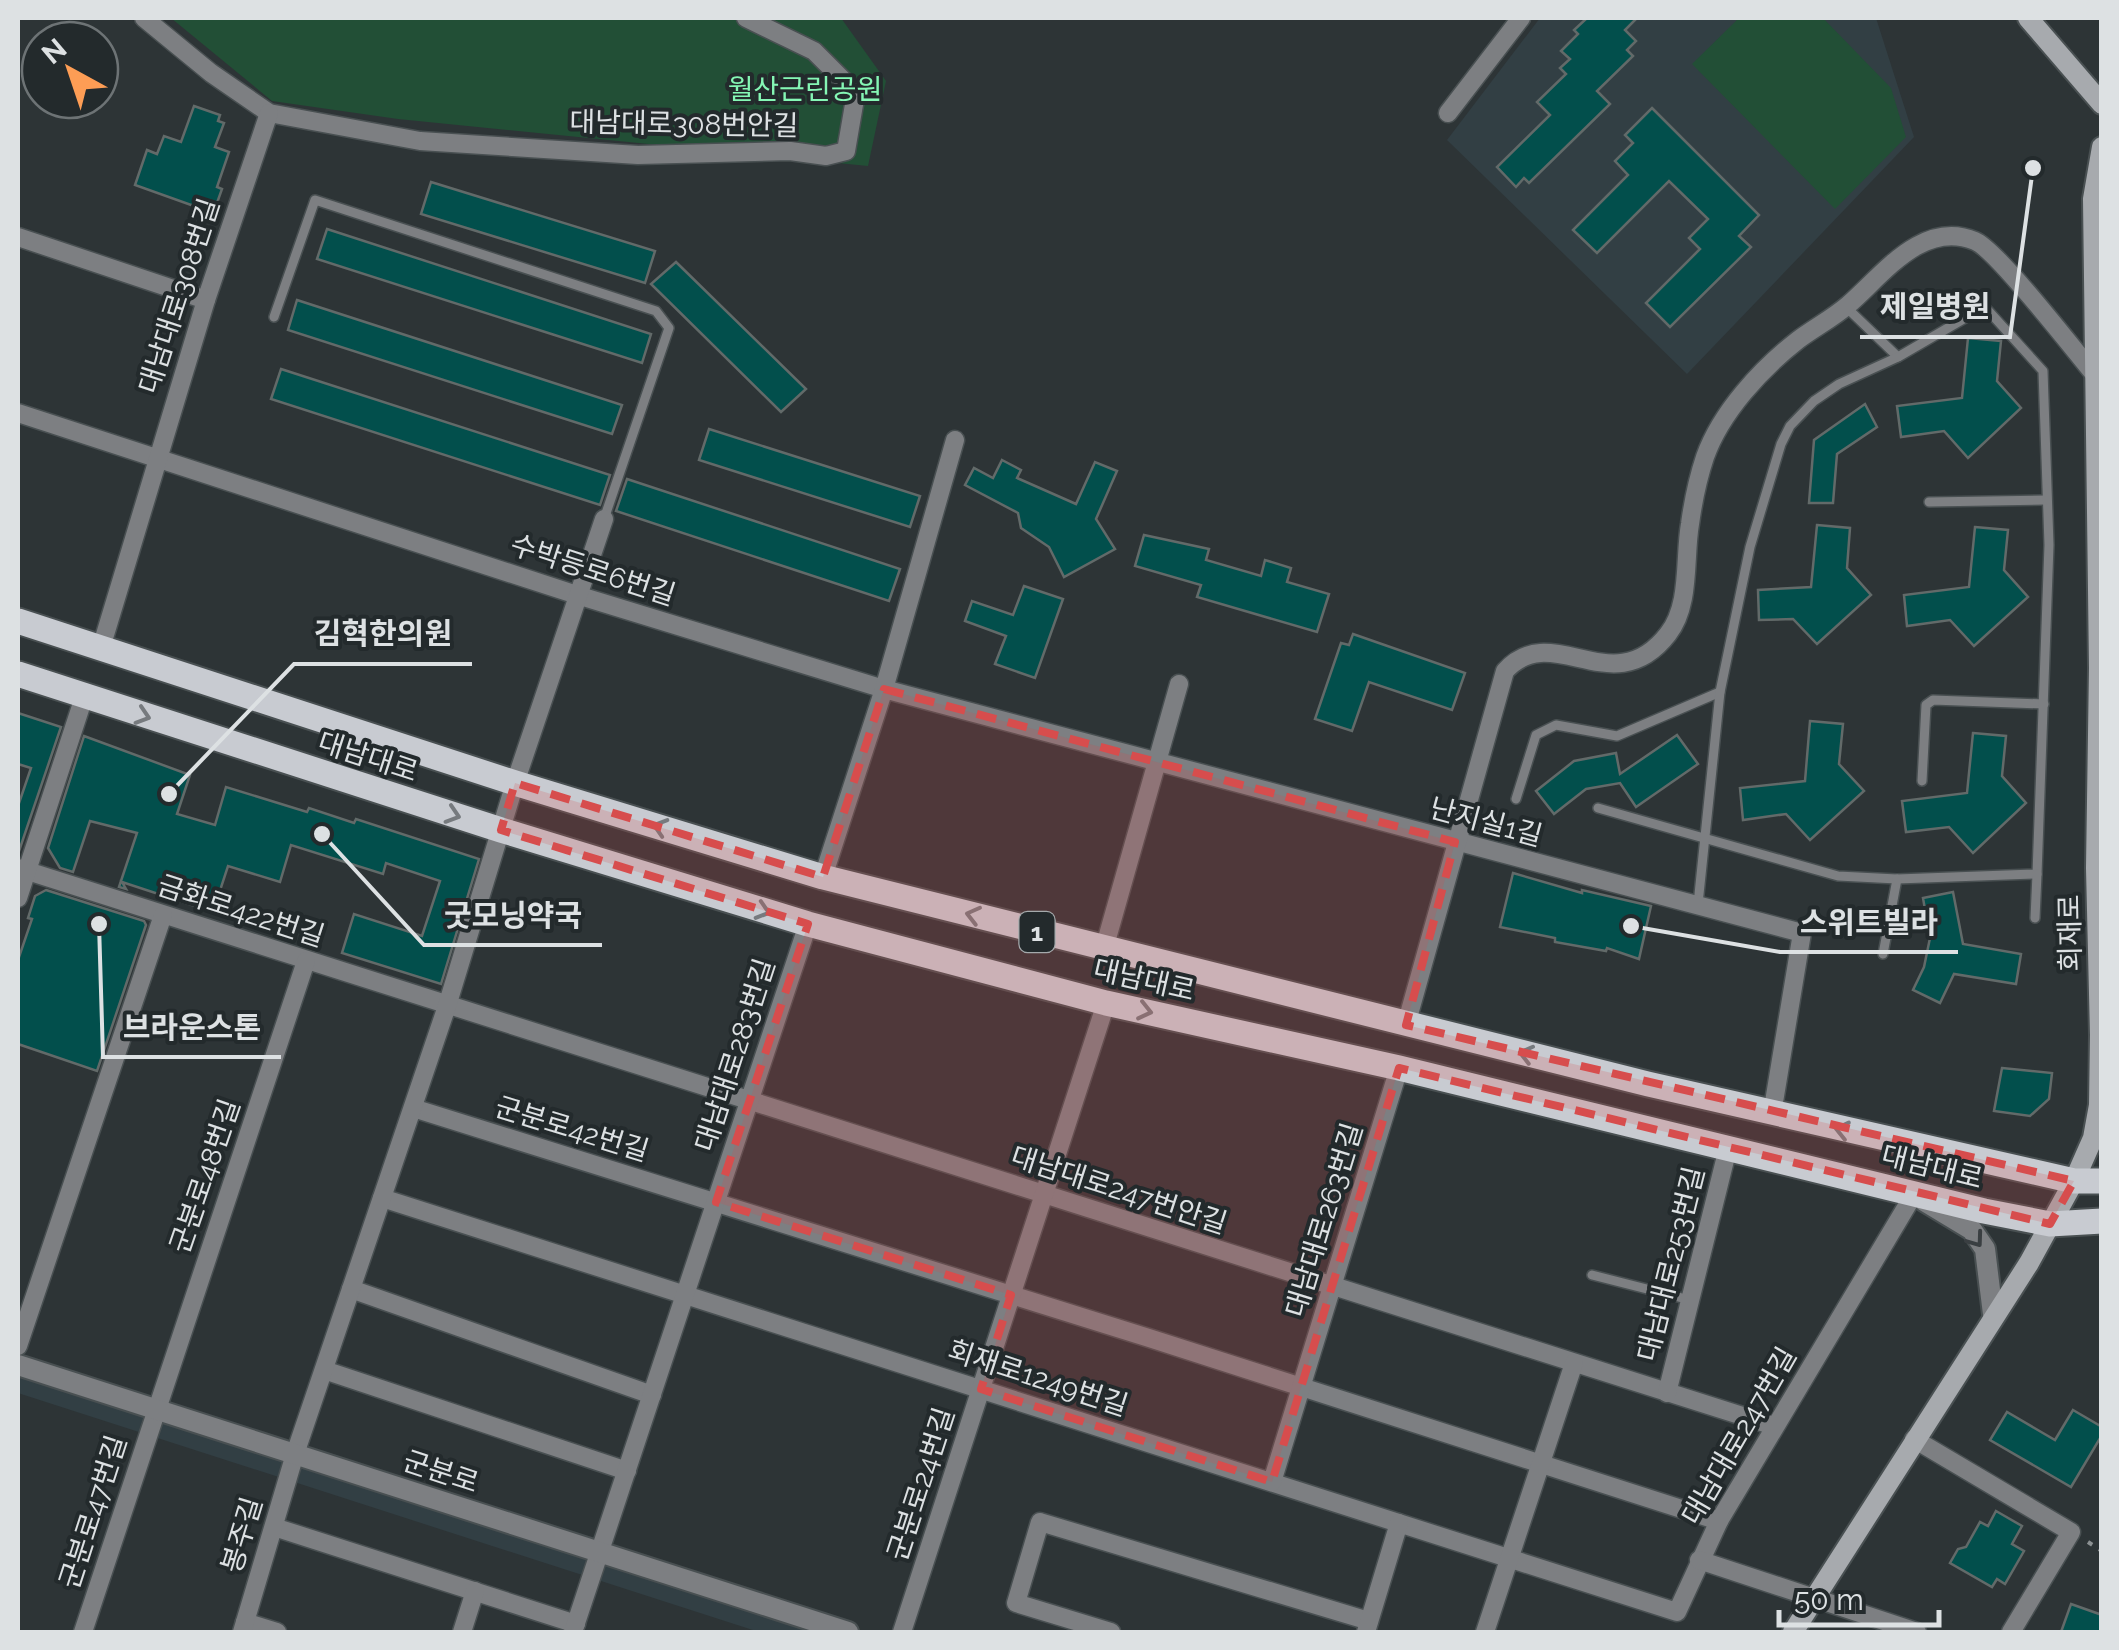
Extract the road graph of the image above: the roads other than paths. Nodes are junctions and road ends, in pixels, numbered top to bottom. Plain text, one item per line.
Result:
1 (144, 18) edge
2 (746, 18) edge
3 (1521, 18) edge
4 (2028, 18) edge
5 (2102, 104) edge
6 (268, 113) junction
7 (1448, 113) dead end
8 (2102, 147) edge
9 (18, 237) edge
10 (2098, 269) edge
11 (1975, 296) dead end
12 (206, 300) junction
13 (1846, 307) junction
14 (1972, 314) dead end
15 (274, 317) dead end
16 (1898, 357) junction
17 (2095, 375) junction
18 (18, 414) edge
19 (955, 440) dead end
20 (157, 458) junction
21 (2046, 500) junction
22 (1929, 502) dead end
23 (604, 519) joint
24 (577, 595) junction
25 (18, 622) edge
26 (2100, 623) edge
27 (100, 648) junction
28 (18, 674) edge
29 (1180, 684) dead end
30 (884, 689) junction
31 (1720, 692) junction
32 (84, 697) junction
33 (2044, 704) junction
34 (1157, 762) junction
35 (1922, 782) dead end
36 (515, 783) junction
37 (1516, 799) dead end
38 (1598, 808) dead end
39 (501, 830) junction
40 (1706, 839) junction
41 (1455, 842) junction
42 (2099, 868) edge
43 (22, 870) edge
44 (2038, 874) junction
45 (823, 877) junction
46 (1897, 880) junction
47 (18, 898) edge
48 (1697, 907) junction
49 (163, 915) junction
50 (2036, 918) dead end
51 (808, 924) junction
52 (1104, 949) junction
53 (1883, 954) dead end
54 (306, 961) junction
55 (1106, 1003) junction
56 (448, 1006) junction
57 (1406, 1025) junction
58 (1399, 1068) junction
59 (749, 1102) junction
60 (413, 1108) junction
61 (1772, 1114) junction
62 (1728, 1148) junction
63 (2074, 1181) junction
64 (2102, 1182) edge
65 (1914, 1194) junction
66 (1044, 1195) junction
67 (382, 1198) junction
68 (716, 1202) junction
69 (2102, 1221) edge
70 (2050, 1224) junction
71 (1592, 1275) dead end
72 (1332, 1286) junction
73 (351, 1289) junction
74 (686, 1294) junction
75 (1011, 1295) junction
76 (1690, 1300) junction
77 (1993, 1314) junction
78 (18, 1346) edge
79 (1574, 1363) junction
80 (18, 1365) edge
81 (324, 1370) junction
82 (1301, 1388) junction
83 (981, 1389) junction
84 (1667, 1392) junction
85 (652, 1395) junction
86 (156, 1409) junction
87 (1774, 1426) junction
88 (1914, 1439) junction
89 (295, 1454) junction
90 (1540, 1466) junction
91 (627, 1471) junction
92 (1272, 1482) junction
93 (1719, 1521) junction
94 (1399, 1523) junction
95 (274, 1527) junction
96 (601, 1551) junction
97 (1510, 1558) junction
98 (1699, 1560) junction
99 (475, 1592) junction
100 (1812, 1598) junction
101 (244, 1627) edge
102 (1368, 1627) edge
103 (574, 1628) edge
104 (83, 1632) edge
105 (277, 1632) edge
106 (462, 1632) edge
107 (848, 1632) edge
108 (902, 1632) edge
109 (1111, 1632) edge
110 (1484, 1632) edge
111 (1793, 1632) edge
112 (1917, 1632) edge
113 (2011, 1632) edge

1 - 6 street
2 - 6 street, 대남대로308번안길
3 - 7 street
4 - 5 main road
6 - 12 street, 대남대로308번길
8 - 10 main road, 회재로
9 - 12 street
10 - 17 main road, 회재로
11 - 21 lane
12 - 20 street, 대남대로308번길
13 - 16 lane
13 - 17 street
13 - 41 street
14 - 16 lane
15 - 23 lane
16 - 31 lane
17 - 26 main road, 회재로
18 - 20 street, 수박등로6번길
19 - 30 street
20 - 24 street, 수박등로6번길
20 - 27 street, 대남대로308번길
21 - 22 lane
21 - 33 lane
23 - 24 street
24 - 30 street, 수박등로6번길
24 - 36 street
25 - 27 main road, 대남대로 / 1
26 - 42 main road, 회재로
27 - 36 main road, 대남대로 / 1
28 - 32 main road, 대남대로 / 1
29 - 34 street, 대남대로
30 - 34 street, 수박등로6번길
30 - 45 street
31 - 37 lane
31 - 40 lane
32 -> 39 main road, 대남대로 / 1
32 - 43 street
33 - 35 lane
33 - 44 lane
34 - 41 street, 난지실1길
34 - 52 street, 대남대로
36 - 39 street
45 -> 36 main road, 대남대로 / 1
38 - 40 lane
39 -> 51 main road, 대남대로 / 1
39 - 56 street
40 - 46 lane
40 - 48 lane
41 - 48 street, 난지실1길
41 - 57 street
42 - 63 main road, 회재로
43 - 47 street
43 - 49 street, 금화로422번길
44 - 46 lane
44 - 50 lane
52 -> 45 main road, 대남대로 / 1
46 - 53 lane
48 - 61 street, 난지실1길
49 - 54 street, 금화로422번길
49 - 78 street
51 - 55 main road, 대남대로 / 1
51 - 59 street, 대남대로283번길
52 - 57 main road, 대남대로 / 1
54 - 56 street, 금화로422번길
54 - 86 street, 군분로48번길
55 -> 58 main road, 대남대로 / 1
55 - 66 street, 군분로24번길
56 - 59 street, 대남대로247번안길
56 - 60 street
61 -> 57 main road, 대남대로 / 1
58 - 62 main road, 대남대로 / 1
58 - 72 street, 대남대로263번길
59 - 66 street, 대남대로247번안길
59 - 68 street, 대남대로283번길
60 - 67 street
60 - 68 street, 군분로42번길
63 -> 61 main road, 대남대로 / 1
62 - 65 main road, 대남대로 / 1
62 - 76 street, 대남대로253번길
63 - 64 main road, 대남대로 / 1
63 - 70 main road, 회재로
65 - 70 main road, 대남대로 / 1
65 -> 77 street
65 - 87 street, 대남대로247번길
66 - 72 street, 대남대로247번안길
66 - 75 street, 군분로24번길
67 - 73 street
67 - 74 street, 회재로1249번길
68 - 74 street, 대남대로283번길
68 - 75 street, 군분로42번길
69 - 70 main road, 대남대로 / 1
70 - 77 main road, 회재로
71 - 76 lane
72 - 79 street, 대남대로247번안길
72 - 82 street, 대남대로263번길
73 - 81 street
73 - 85 street
74 - 83 street, 회재로1249번길
74 - 85 street, 대남대로283번길
75 - 82 street
75 - 83 street, 군분로24번길
76 - 84 street, 대남대로253번길
77 - 88 main road, 회재로
79 - 84 street, 대남대로247번안길
79 - 90 street
80 - 86 street, 군분로
81 - 89 street
81 - 91 street
82 - 90 street
82 - 92 street, 대남대로263번길
83 - 92 street, 회재로1249번길
83 - 108 street, 군분로24번길
84 - 87 street, 대남대로247번안길
85 - 91 street, 대남대로283번길
86 - 89 street, 군분로
86 - 104 street, 군분로47번길
87 - 93 street, 대남대로247번길
88 - 100 main road, 회재로
88 - 113 street
89 - 95 street, 봉주길
89 - 96 street, 군분로
90 - 93 street
90 - 97 street
91 - 96 street, 대남대로283번길
92 - 94 street, 회재로1249번길
93 - 98 street, 대남대로247번길
94 - 97 street, 회재로1249번길
94 - 102 street
95 - 99 street
95 - 101 street, 봉주길
96 - 103 street, 대남대로283번길
96 - 107 street, 군분로
97 - 98 street, 회재로1249번길
97 - 110 street
98 - 100 street, 대남대로247번길
99 - 103 street
99 - 106 street
100 - 111 main road, 회재로
100 - 112 street, 대남대로247번길
101 - 105 street
102 - 109 street

